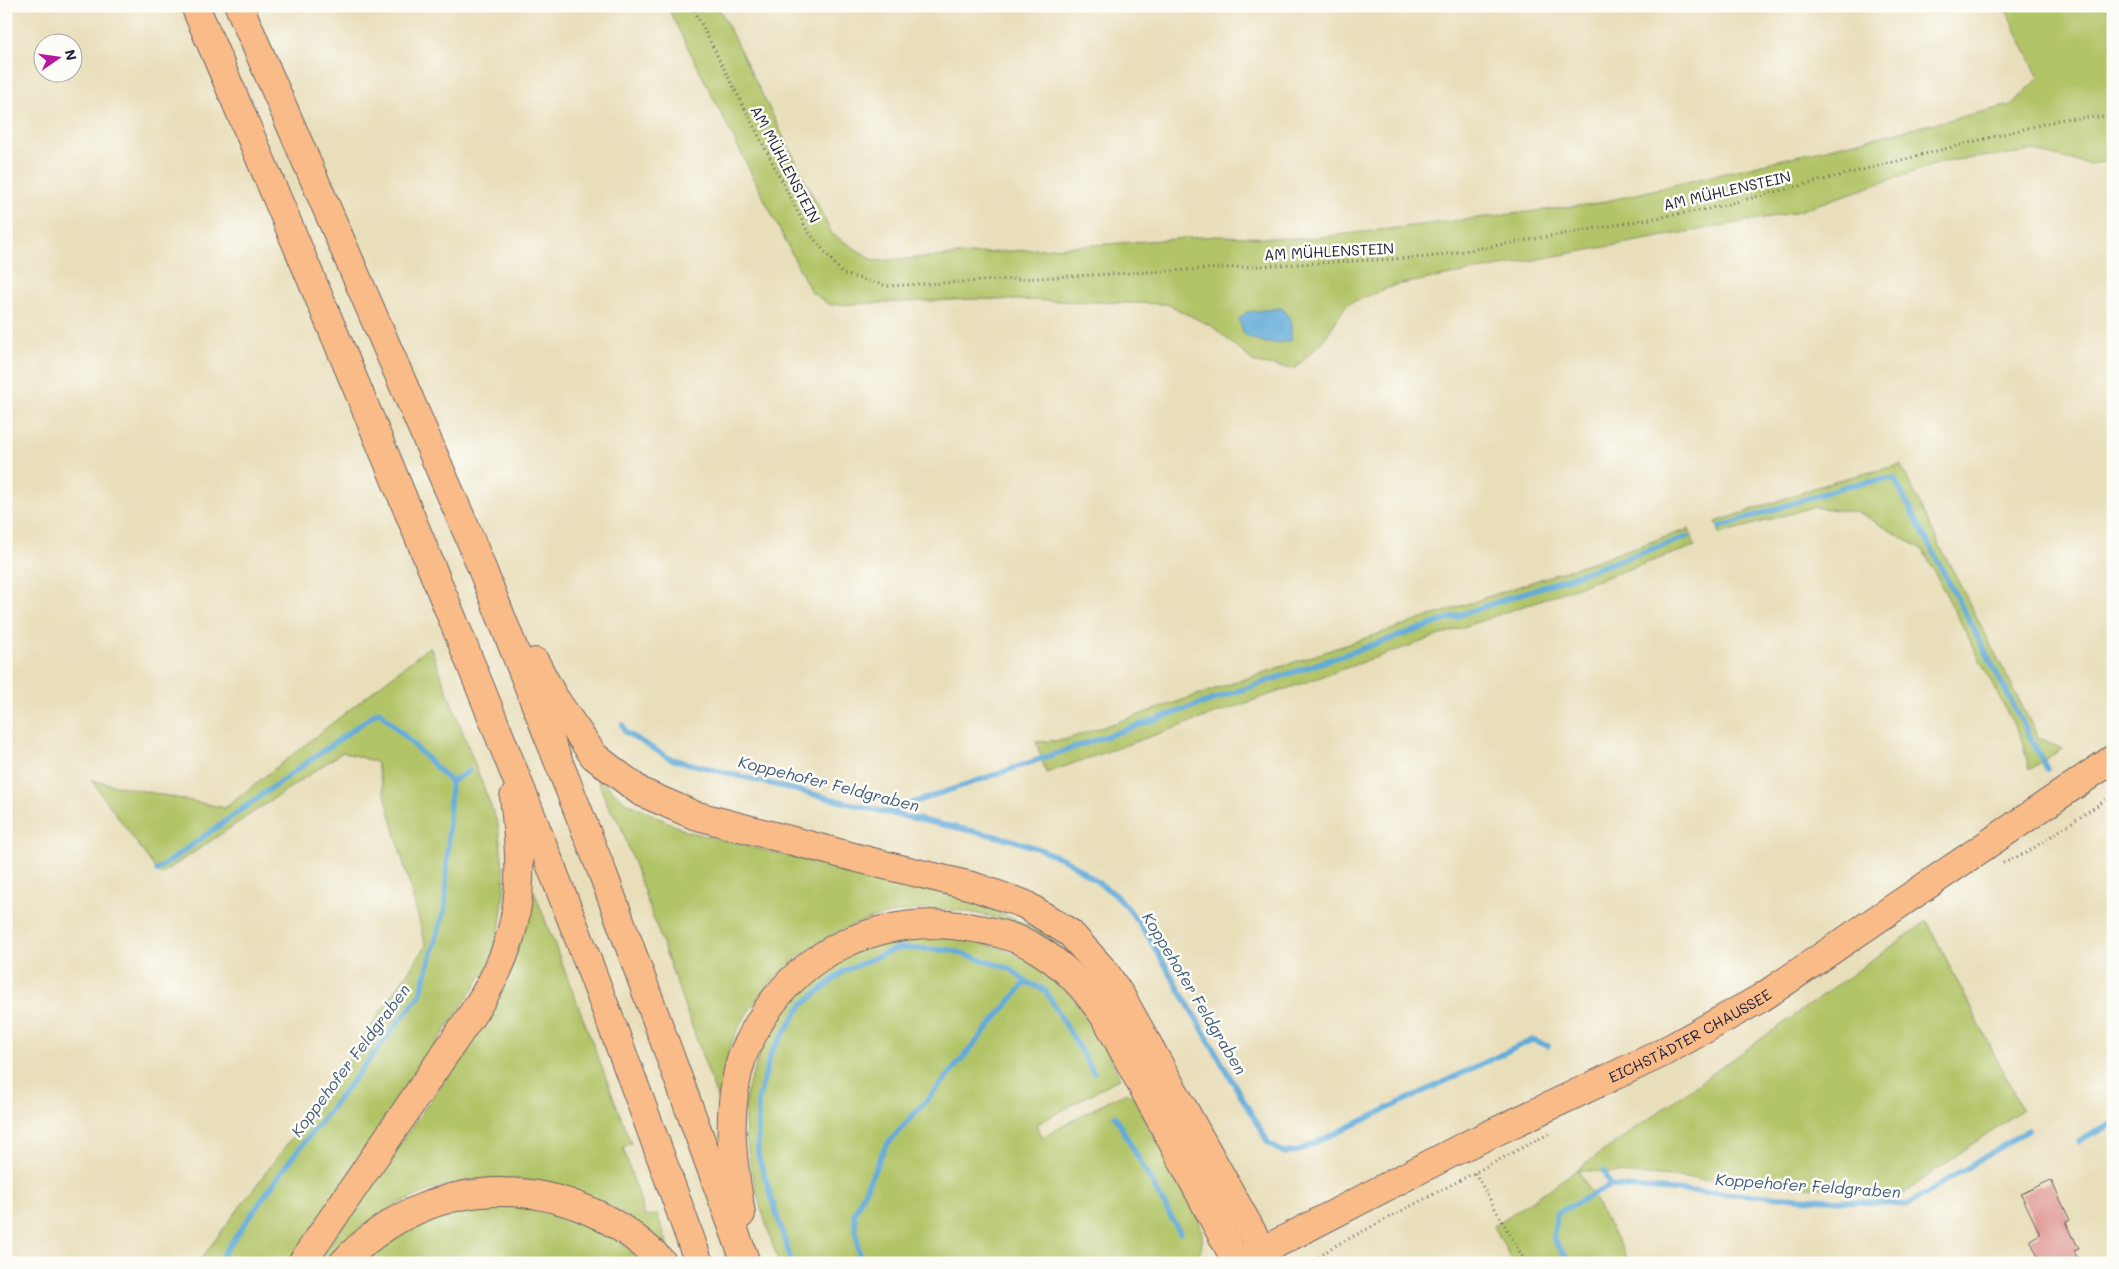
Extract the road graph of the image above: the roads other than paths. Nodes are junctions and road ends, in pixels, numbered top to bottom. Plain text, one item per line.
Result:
1 (195, 6) edge
2 (239, 6) edge
3 (471, 541) junction
4 (509, 756) junction
5 (2113, 759) edge
6 (1246, 1259) edge
7 (302, 1263) edge
8 (343, 1263) edge
9 (663, 1263) edge
10 (699, 1263) edge
11 (747, 1263) edge

1 - 4 main road
2 - 3 main road
3 - 6 main road
3 - 11 main road
4 - 7 main road
4 - 10 main road
5 - 6 main road, EICHSTÄDTER CHAUSSEE
6 - 11 main road
8 - 9 main road

